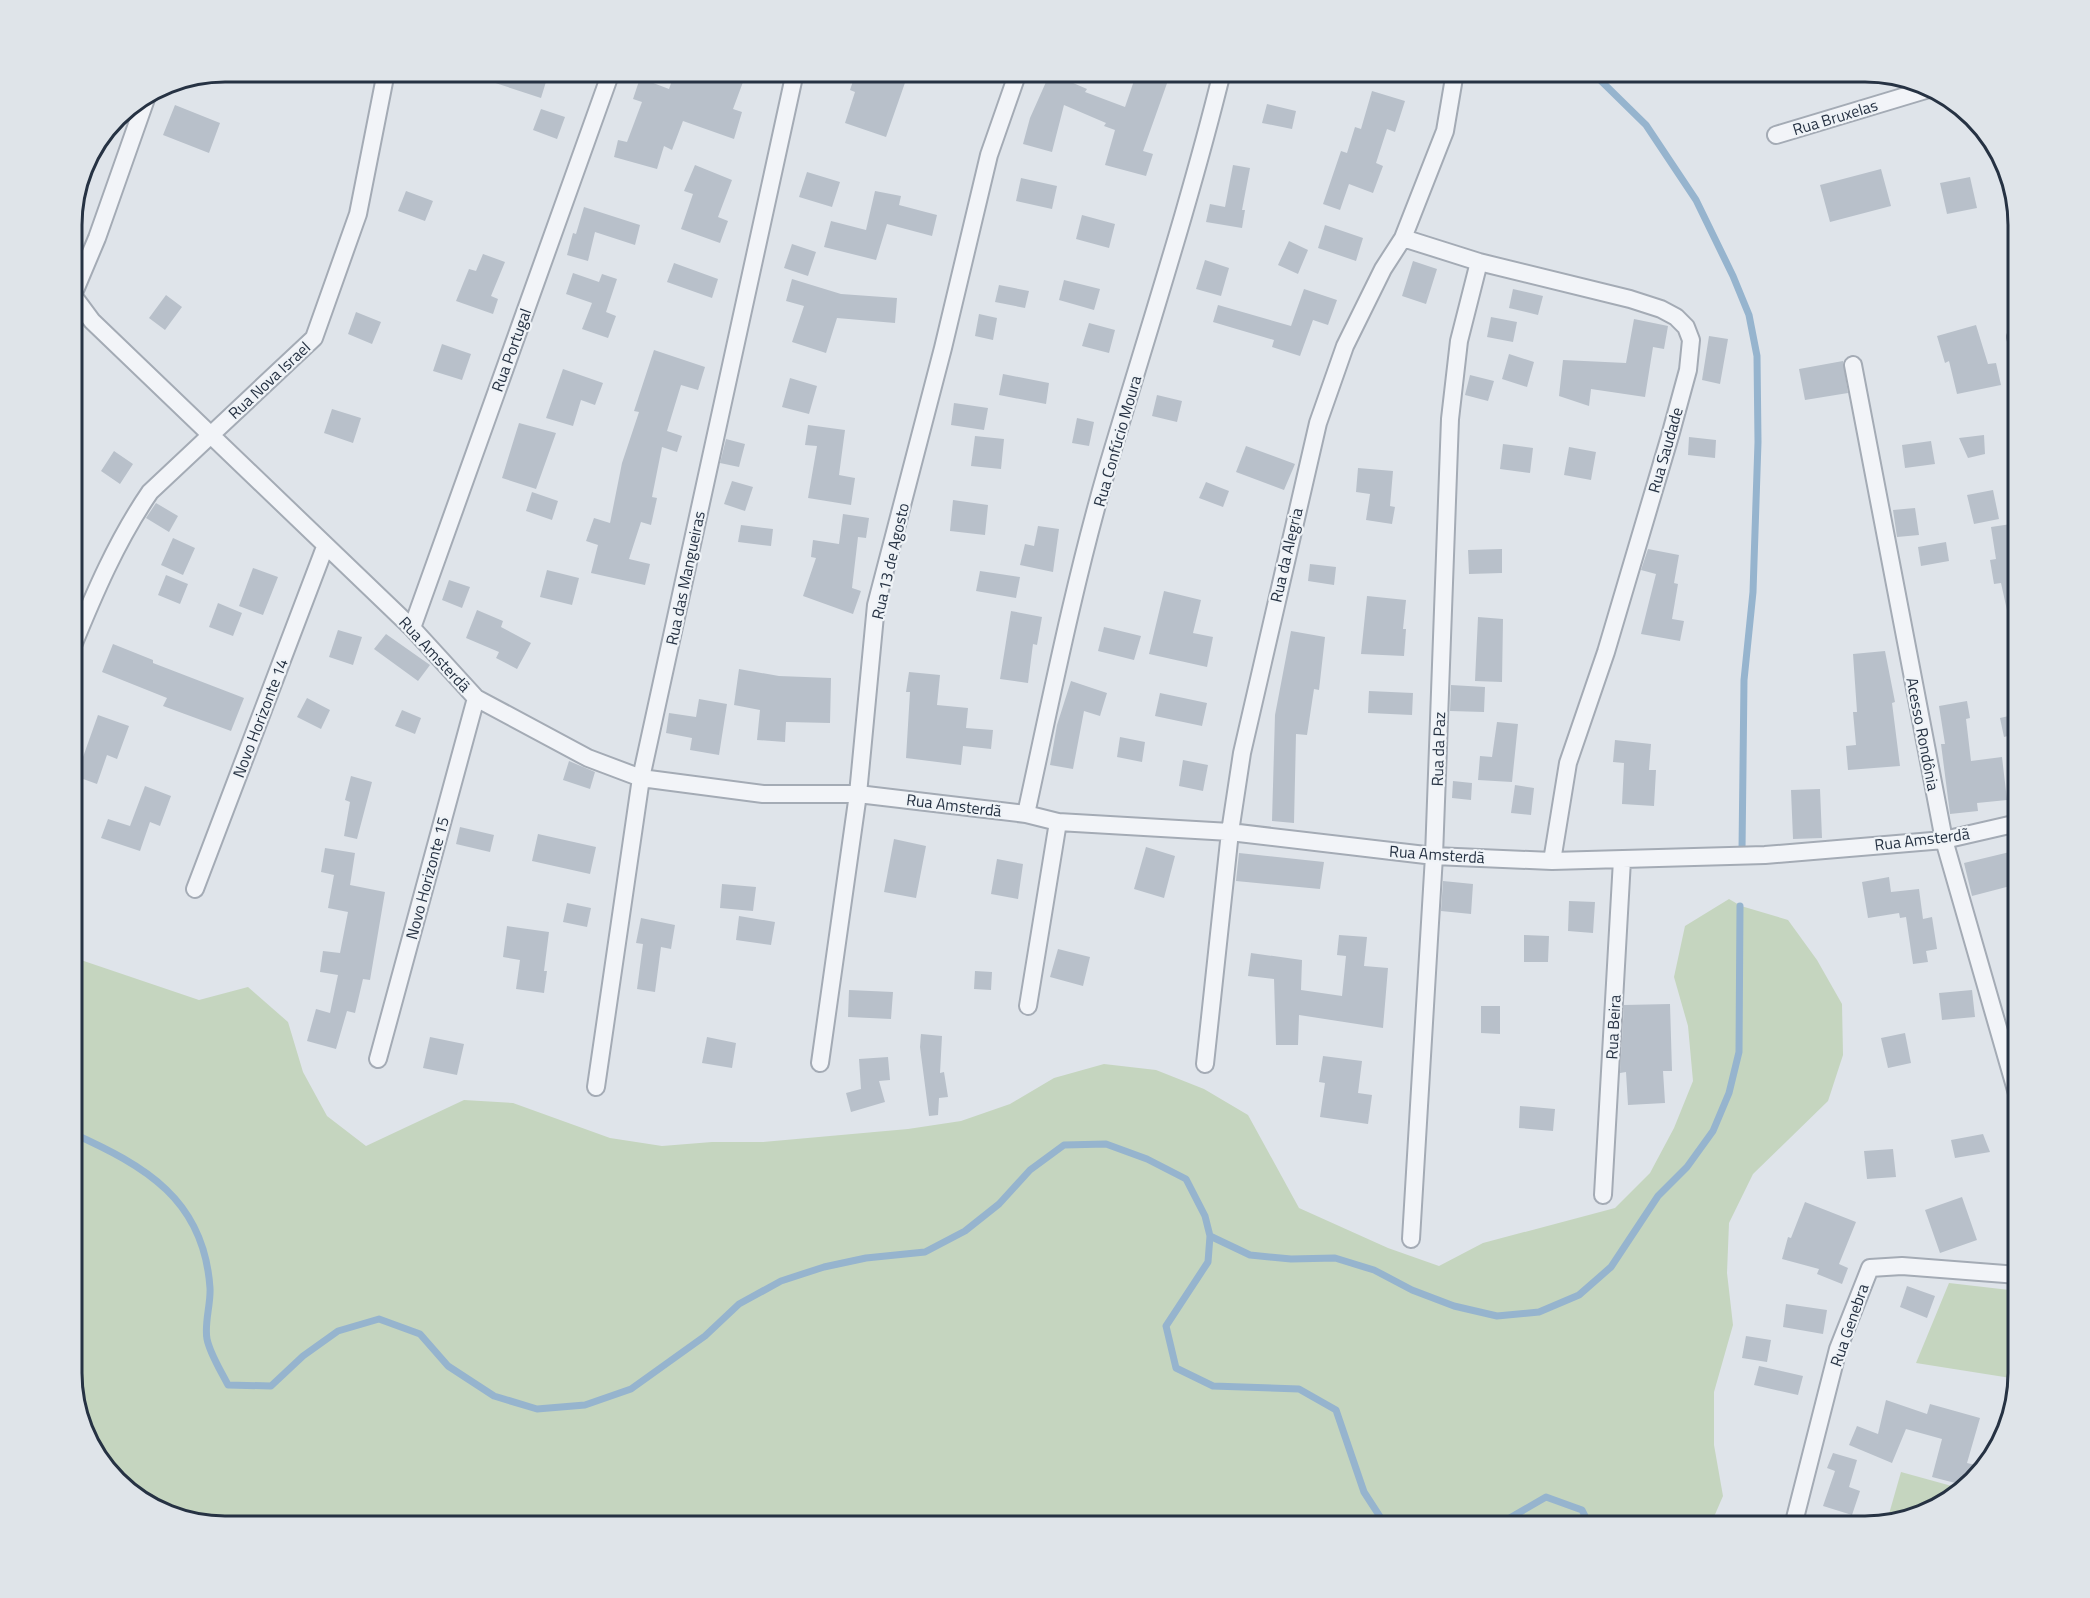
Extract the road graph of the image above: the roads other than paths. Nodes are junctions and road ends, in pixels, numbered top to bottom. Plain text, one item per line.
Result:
1 (384, 82) edge
2 (607, 82) edge
3 (793, 82) edge
4 (1015, 82) edge
5 (1219, 82) edge
6 (1453, 82) edge
7 (1917, 93) edge
8 (142, 110) edge
9 (1776, 135) dead end
10 (1403, 238) junction
11 (1479, 262) junction
12 (83, 271) edge
13 (83, 308) edge
14 (1852, 365) dead end
15 (210, 435) junction
16 (325, 547) junction
17 (83, 624) edge
18 (412, 628) junction
19 (476, 698) junction
20 (642, 778) junction
21 (858, 794) junction
22 (1026, 814) junction
23 (1058, 822) junction
24 (2008, 825) edge
25 (1230, 832) junction
26 (1944, 840) junction
27 (1434, 856) junction
28 (1622, 860) junction
29 (1552, 861) junction
30 (195, 889) dead end
31 (1028, 1006) dead end
32 (378, 1059) dead end
33 (2008, 1062) edge
34 (820, 1063) dead end
35 (1205, 1064) dead end
36 (596, 1087) dead end
37 (1604, 1195) dead end
38 (1411, 1239) dead end
39 (2008, 1274) edge
40 (1796, 1516) edge

1 - 15 street, Rua Nova Israel
2 - 18 street, Rua Portugal
3 - 20 street, Rua das Mangueiras
4 - 21 street, Rua 13 de Agosto
5 - 22 street, Rua Confúcio Moura
6 - 10 street, Rua da Alegria
7 - 9 street, Rua Bruxelas
8 - 12 street
10 - 11 street, Rua Saudade
10 - 25 street, Rua da Alegria
11 - 27 street, Rua da Paz
11 - 29 street, Rua Saudade
13 - 15 street, Rua Amsterdã
14 - 26 street, Acesso Rondônia
15 - 16 street, Rua Amsterdã
15 - 17 street, Rua Nova Israel
16 - 18 street, Rua Amsterdã
16 - 30 street, Novo Horizonte 14
18 - 19 street, Rua Amsterdã
19 - 20 street, Rua Amsterdã
19 - 32 street, Novo Horizonte 15
20 - 21 street, Rua Amsterdã
20 - 36 street, Rua das Mangueiras
21 - 22 street, Rua Amsterdã
21 - 34 street, Rua 13 de Agosto
22 - 23 street, Rua Amsterdã
23 - 25 street, Rua Amsterdã
23 - 31 street
24 - 26 street, Rua Amsterdã
25 - 27 street, Rua Amsterdã
25 - 35 street, Rua da Alegria
26 - 28 street, Rua Amsterdã
26 - 33 street, Acesso Rondônia
27 - 29 street, Rua Amsterdã
27 - 38 street, Rua da Paz
28 - 29 street, Rua Amsterdã
28 - 37 street, Rua Beira
39 - 40 street, Rua Genebra

